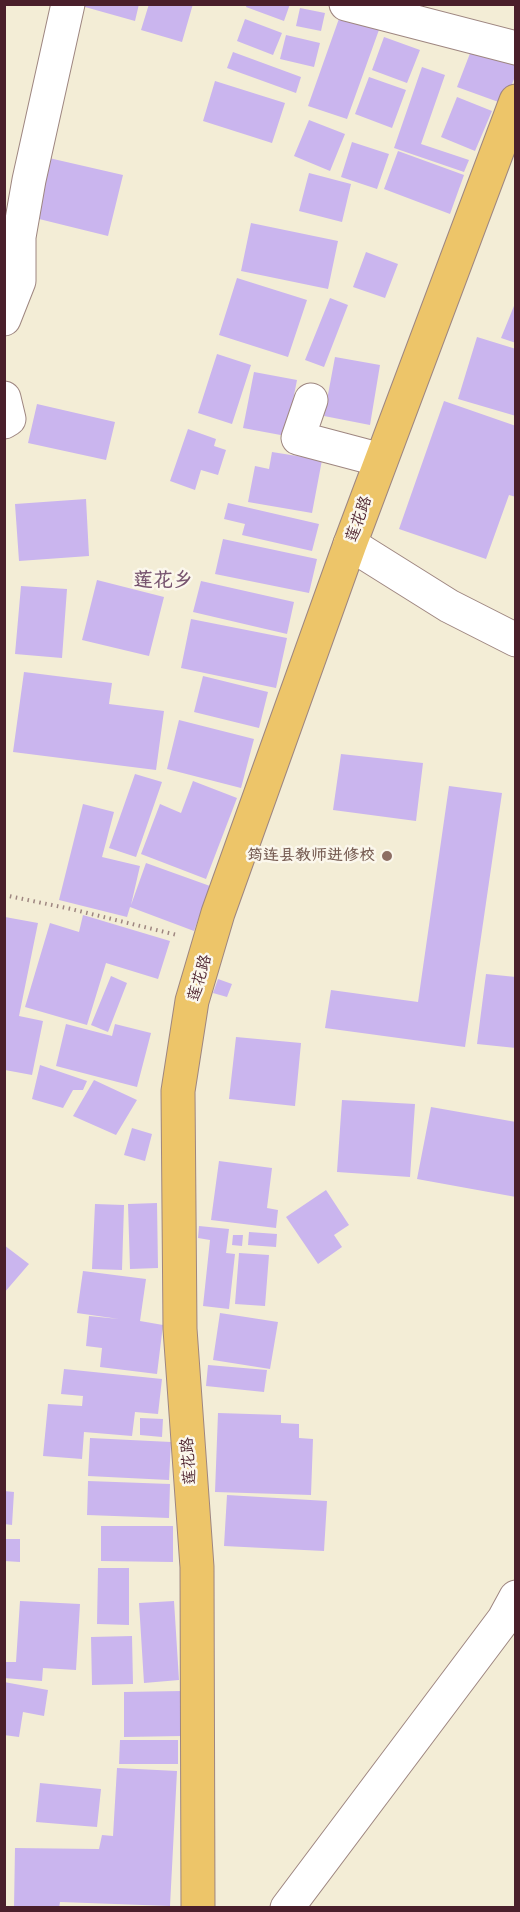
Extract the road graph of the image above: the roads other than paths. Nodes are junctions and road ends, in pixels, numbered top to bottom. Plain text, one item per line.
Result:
1 (68, 4) edge
2 (346, 4) edge
3 (516, 48) edge
4 (516, 101) edge
5 (4, 319) edge
6 (4, 398) edge
7 (311, 400) dead end
8 (4, 423) edge
9 (381, 460) junction
10 (350, 544) junction
11 (516, 640) edge
12 (516, 1596) edge
13 (198, 1908) edge
14 (287, 1908) edge

1 - 5 street
2 - 3 street
4 - 9 main road, 莲花路
6 - 8 street
7 - 9 street
9 - 10 main road, 莲花路
10 - 11 street
10 - 13 main road, 莲花路
12 - 14 street

